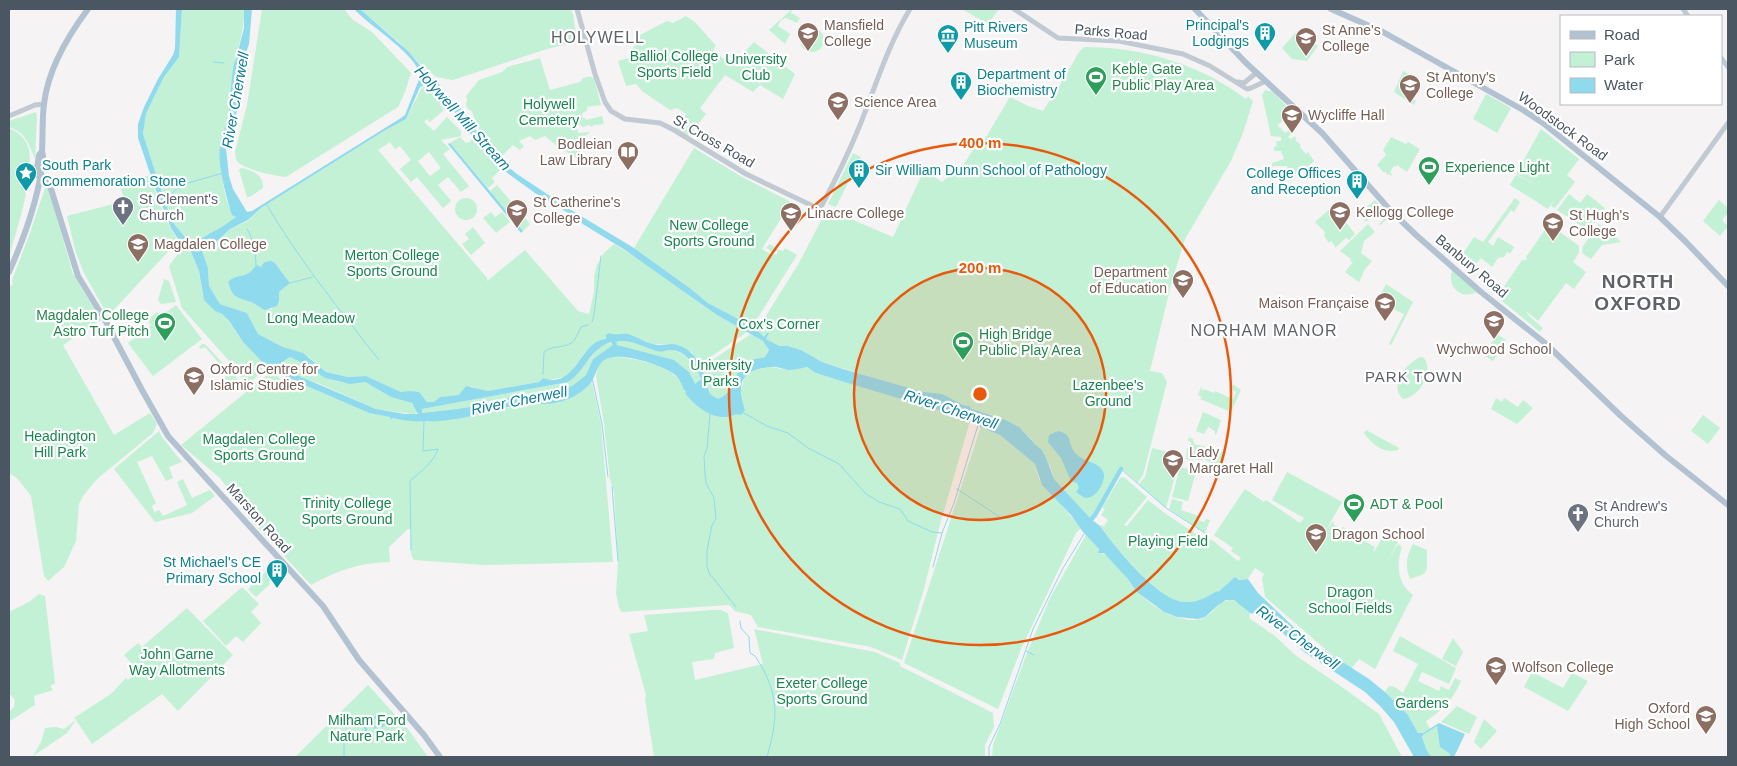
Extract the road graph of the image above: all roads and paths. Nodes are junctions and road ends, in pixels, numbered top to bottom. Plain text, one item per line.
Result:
1 (88, 9) edge
2 (577, 9) edge
3 (910, 9) edge
4 (1014, 9) edge
5 (1195, 9) edge
6 (1331, 9) edge
7 (1256, 73) junction
8 (1266, 81) junction
9 (1237, 82) junction
10 (44, 104) junction
11 (9, 116) edge
12 (1728, 123) edge
13 (39, 174) junction
14 (1660, 217) junction
15 (9, 272) edge
16 (1728, 286) edge
17 (1728, 505) edge
18 (440, 757) edge

1 - 10 main road
2 - 3 street, St Cross Road
4 - 9 street, Parks Road
5 - 7 main road, Banbury Road
6 - 14 main road, Woodstock Road
7 - 8 main road, Banbury Road
7 - 9 street
8 - 9 street, Parks Road
8 - 17 main road, Banbury Road
10 - 11 street
10 - 13 main road
12 - 14 street
13 - 15 main road
13 - 18 main road, Marston Road
14 - 16 main road, Woodstock Road

